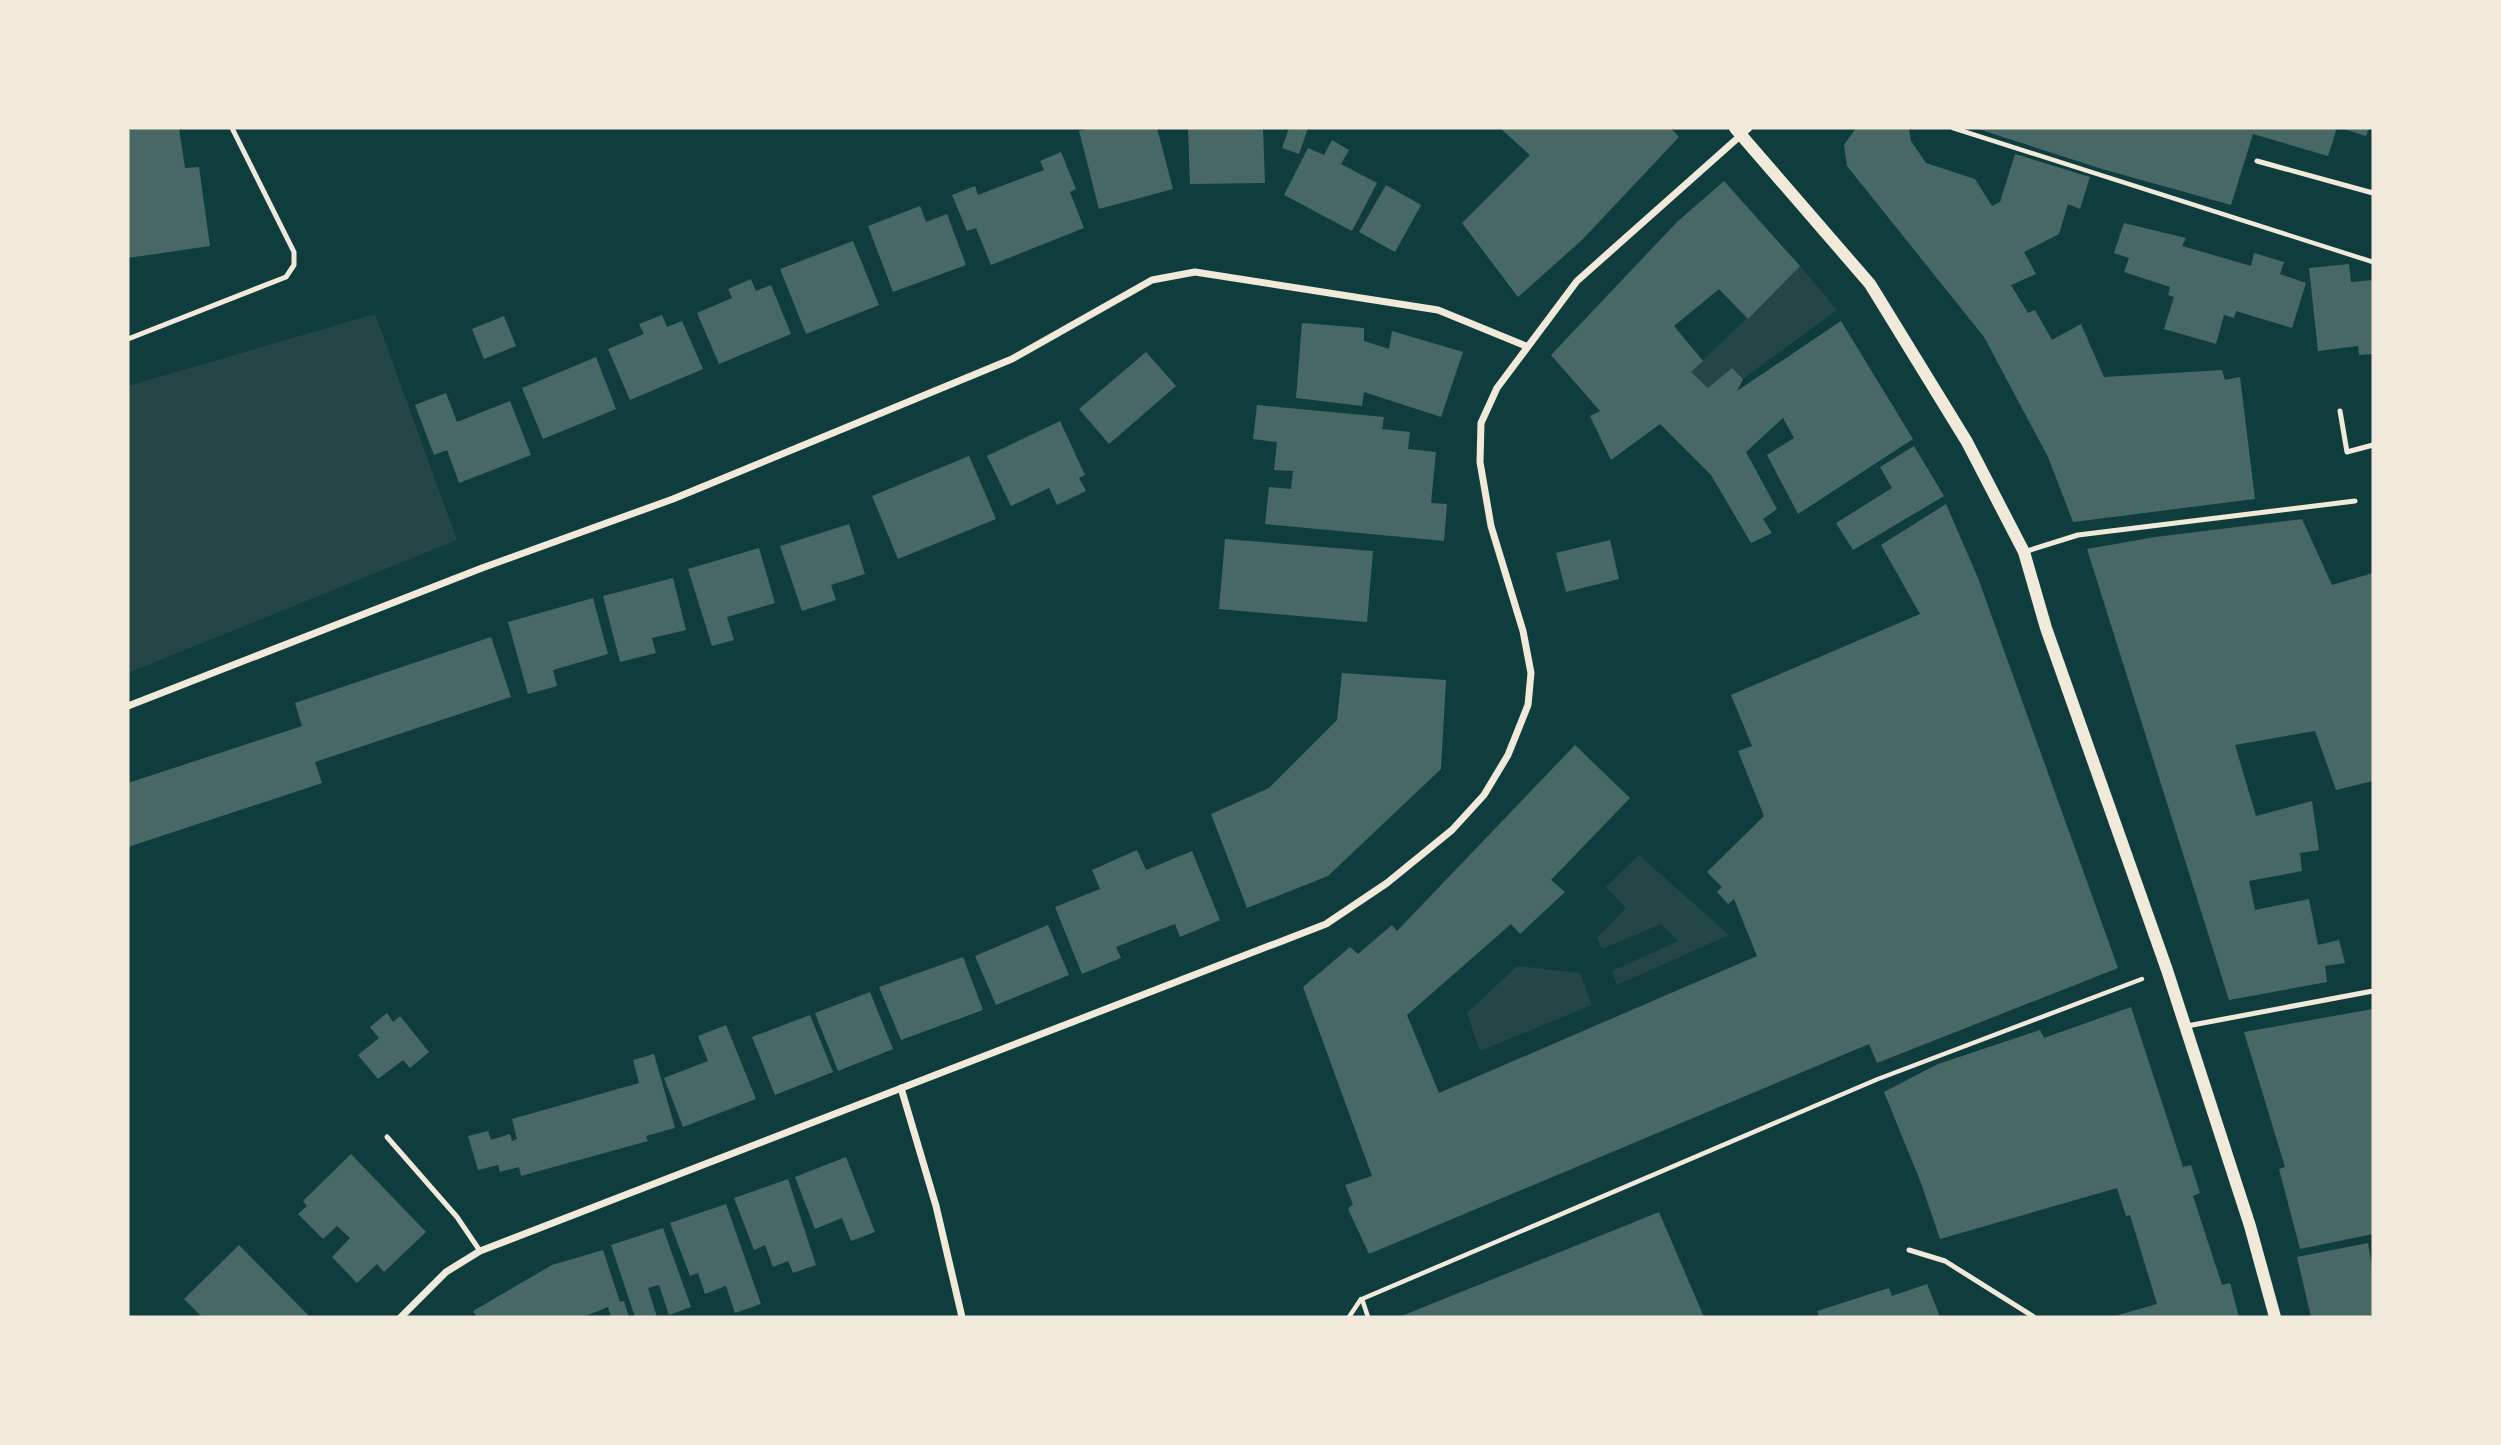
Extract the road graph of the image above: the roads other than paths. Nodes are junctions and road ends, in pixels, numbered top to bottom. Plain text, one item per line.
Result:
1 (232, 128) edge
2 (1742, 130) edge
3 (2257, 160) dead end
4 (2373, 192) edge
5 (128, 339) edge
6 (1526, 346) junction
7 (2340, 411) dead end
8 (2373, 445) edge
9 (2355, 501) dead end
10 (2024, 552) junction
11 (128, 706) edge
12 (2373, 991) edge
13 (2184, 1027) junction
14 (901, 1088) junction
15 (387, 1137) dead end
16 (1909, 1250) dead end
17 (480, 1251) junction
18 (2272, 1316) edge
19 (401, 1317) edge
20 (962, 1317) edge
21 (2034, 1317) edge

1 - 5 lane
2 - 6 street
2 - 10 street
3 - 4 lane
6 - 11 street
6 - 14 street
7 - 8 lane
9 - 10 lane
10 - 13 street
12 - 13 lane
13 - 18 street
14 - 17 street
14 - 20 street
15 - 17 lane
16 - 21 lane
17 - 19 street

